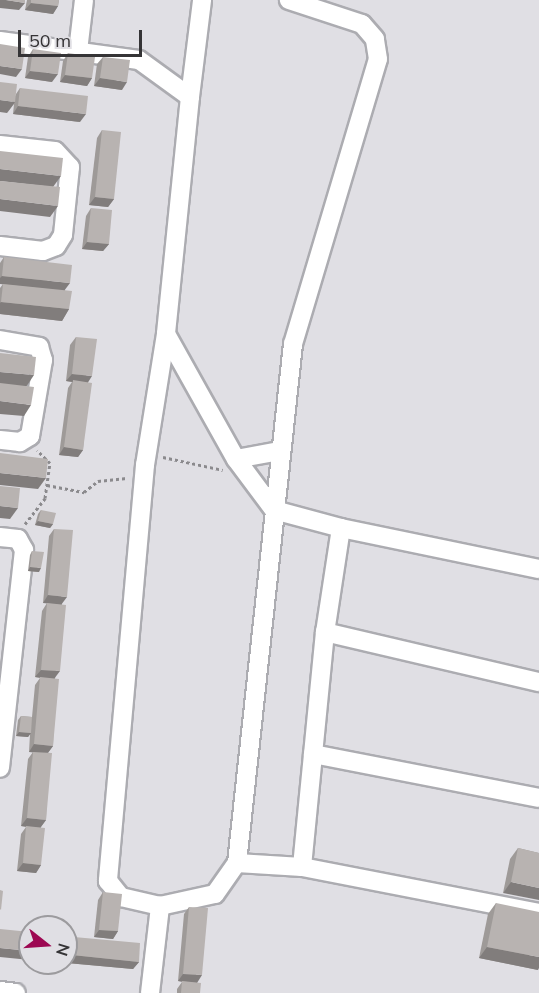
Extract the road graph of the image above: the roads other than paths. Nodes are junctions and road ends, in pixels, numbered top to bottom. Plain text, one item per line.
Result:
1 (84, 0) edge
2 (202, 0) edge
3 (289, 0) edge
4 (0, 41) edge
5 (78, 51) junction
6 (190, 97) junction
7 (0, 145) edge
8 (0, 246) edge
9 (166, 334) junction
10 (0, 340) edge
11 (0, 440) edge
12 (280, 451) junction
13 (236, 459) junction
14 (274, 510) junction
15 (341, 528) junction
16 (7, 537) edge
17 (539, 569) edge
18 (324, 632) junction
19 (539, 682) edge
20 (313, 754) junction
21 (0, 768) edge
22 (539, 798) edge
23 (237, 863) junction
24 (303, 867) junction
25 (160, 906) junction
26 (539, 913) edge
27 (0, 991) edge
28 (14, 993) edge
29 (150, 993) edge

1 - 5 street
2 - 6 street
3 - 12 street
4 - 5 street
5 - 6 street
6 - 9 street
7 - 8 street
9 - 13 street
9 - 25 street
10 - 11 street
12 - 13 street
12 - 14 street
13 - 14 street
14 - 15 street
14 - 23 street
15 - 17 street
15 - 18 street
16 - 21 street
18 - 19 street
18 - 20 street
20 - 22 street
20 - 24 street
23 - 24 street
23 - 25 street
24 - 26 street
25 - 29 street
27 - 28 street

